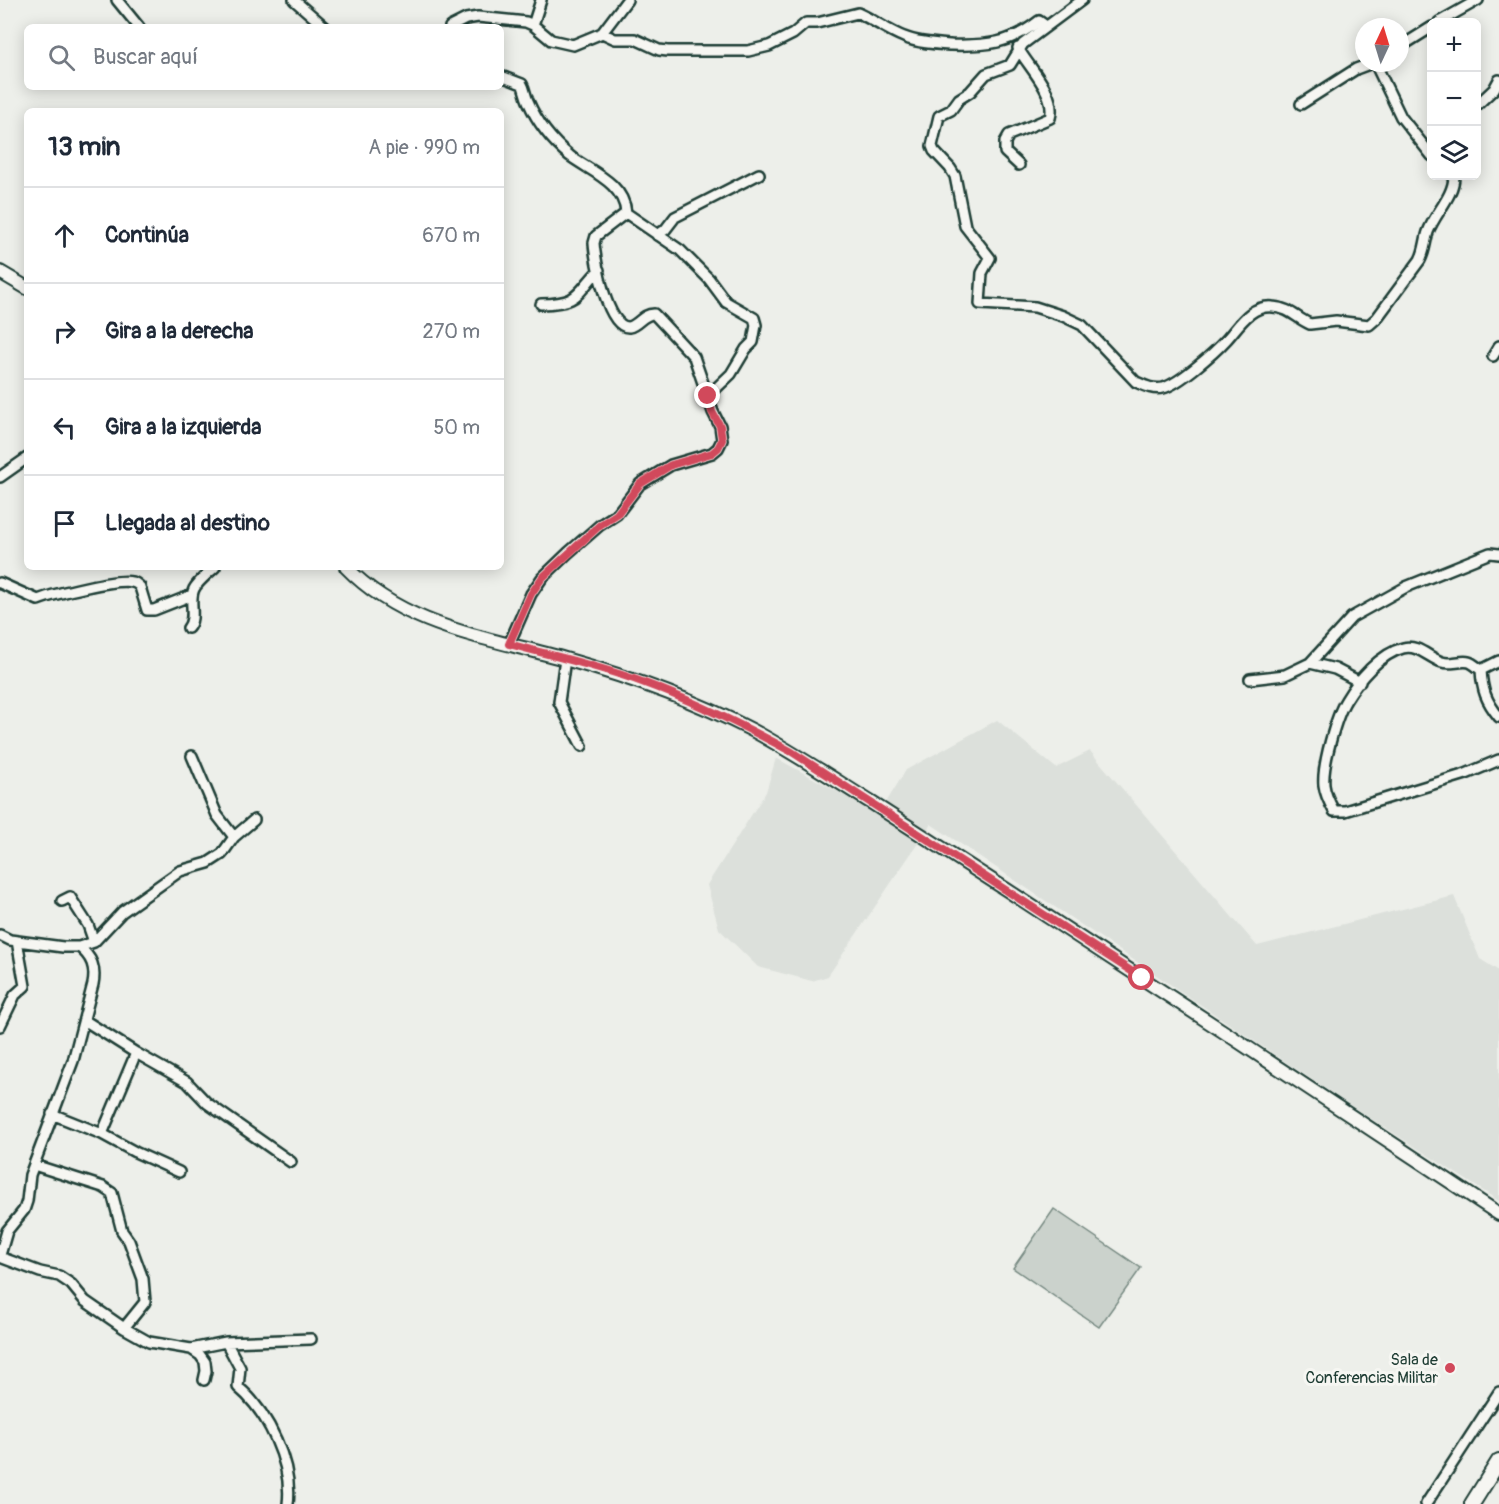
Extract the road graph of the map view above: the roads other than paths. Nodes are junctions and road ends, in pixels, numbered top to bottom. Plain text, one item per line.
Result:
1 (117, 0) edge
2 (294, 0) edge
3 (541, 0) edge
4 (627, 0) edge
5 (1082, 0) edge
6 (1478, 0) edge
7 (1446, 18) edge
8 (137, 24) edge
9 (322, 24) edge
10 (456, 24) edge
11 (533, 25) junction
12 (1046, 26) junction
13 (1427, 30) edge
14 (602, 33) junction
15 (1013, 38) junction
16 (1409, 41) edge
17 (1019, 51) junction
18 (1355, 70) edge
19 (1378, 72) edge
20 (504, 77) edge
21 (1499, 80) edge
22 (1481, 101) edge
23 (1301, 104) dead end
24 (1427, 151) edge
25 (1019, 165) dead end
26 (759, 174) dead end
27 (1454, 180) edge
28 (626, 213) junction
29 (657, 235) junction
30 (599, 270) junction
31 (0, 272) edge
32 (24, 286) edge
33 (541, 304) dead end
34 (1499, 346) edge
35 (1493, 356) dead end
36 (708, 396) junction
37 (24, 460) edge
38 (0, 477) edge
39 (1499, 554) edge
40 (212, 570) edge
41 (349, 570) edge
42 (0, 583) edge
43 (192, 595) junction
44 (188, 628) dead end
45 (509, 644) junction
46 (565, 659) junction
47 (1499, 662) edge
48 (1310, 663) junction
49 (1481, 670) junction
50 (1250, 680) dead end
51 (1360, 682) junction
52 (1499, 717) edge
53 (582, 746) dead end
54 (192, 756) dead end
55 (1499, 760) edge
56 (254, 820) dead end
57 (234, 837) junction
58 (62, 901) dead end
59 (0, 935) edge
60 (17, 941) junction
61 (94, 942) junction
62 (79, 947) junction
63 (84, 1020) junction
64 (0, 1026) edge
65 (136, 1053) junction
66 (52, 1114) junction
67 (102, 1134) junction
68 (291, 1162) dead end
69 (34, 1164) junction
70 (179, 1172) dead end
71 (1499, 1214) edge
72 (0, 1256) edge
73 (124, 1328) junction
74 (311, 1339) dead end
75 (226, 1342) junction
76 (191, 1349) junction
77 (204, 1380) dead end
78 (1499, 1392) edge
79 (1499, 1461) edge
80 (288, 1504) edge
81 (1426, 1504) edge
82 (1472, 1504) edge

1 - 8 street
2 - 9 street
3 - 11 street
4 - 14 street
5 - 12 street
6 - 7 street
10 - 11 street
11 - 14 street
12 - 15 street
12 - 17 street
13 - 16 street
14 - 15 street
15 - 17 street
17 - 25 street
17 - 27 street
18 - 23 street
19 - 24 street
20 - 28 street
21 - 22 street
26 - 29 street
28 - 29 street
28 - 30 street
29 - 36 street
30 - 33 street
30 - 36 street
31 - 32 main road
34 - 35 street
36 - 45 street
37 - 38 street
39 - 48 street
40 - 43 street
41 - 45 main road
42 - 43 street
43 - 44 street
45 - 46 main road
46 - 53 street
46 - 71 main road
47 - 49 street
48 - 50 street
48 - 51 street
49 - 51 street
49 - 52 street
51 - 55 street
54 - 57 street
56 - 57 street
57 - 61 street
58 - 61 street
59 - 60 street
60 - 62 street
60 - 64 street
61 - 62 street
62 - 63 street
63 - 65 street
63 - 66 street
65 - 67 street
65 - 68 street
66 - 67 street
66 - 69 street
67 - 70 street
69 - 72 street
69 - 73 street
72 - 73 street
73 - 76 street
74 - 75 street
75 - 76 street
75 - 80 street
76 - 77 street
78 - 81 street
79 - 82 main road

